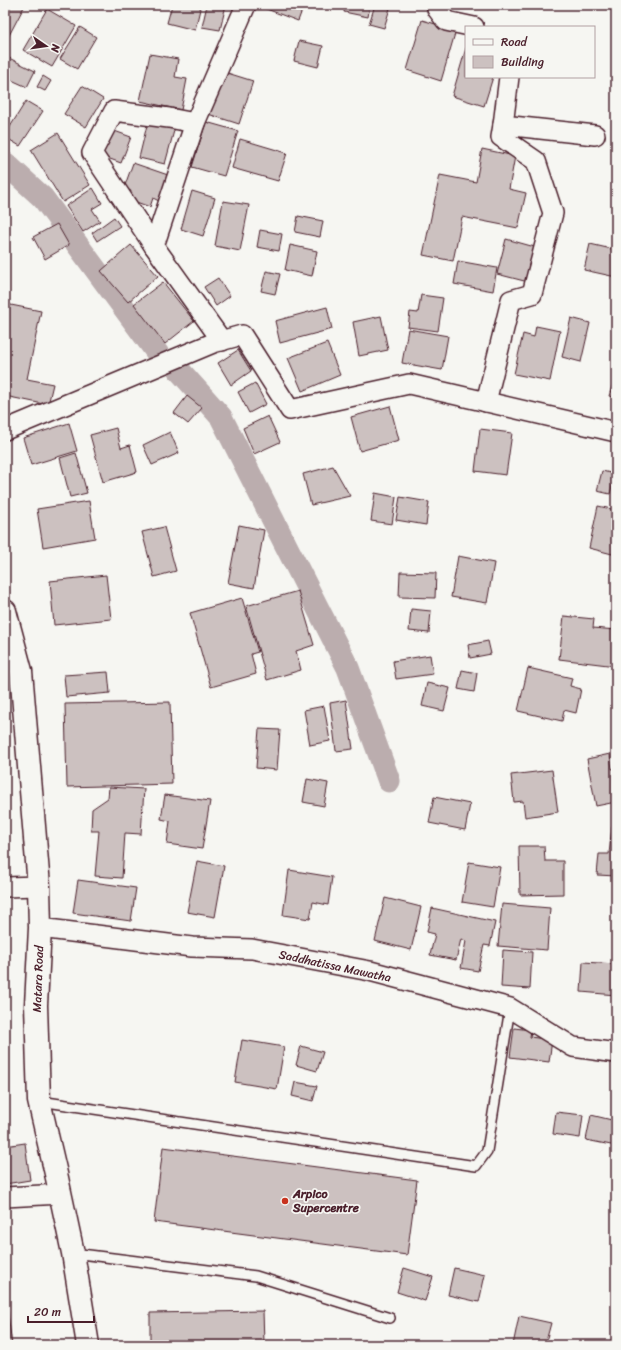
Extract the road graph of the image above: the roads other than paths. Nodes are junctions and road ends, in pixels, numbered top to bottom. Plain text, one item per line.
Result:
1 (246, 5) edge
2 (437, 5) edge
3 (469, 26) edge
4 (509, 78) edge
5 (195, 124) junction
6 (503, 126) junction
7 (595, 136) dead end
8 (154, 246) junction
9 (222, 341) junction
10 (486, 402) junction
11 (5, 430) edge
12 (616, 432) edge
13 (5, 611) edge
14 (39, 886) junction
15 (5, 887) edge
16 (40, 928) junction
17 (510, 1008) junction
18 (616, 1054) edge
19 (38, 1101) junction
20 (60, 1194) junction
21 (5, 1197) edge
22 (73, 1253) junction
23 (390, 1318) dead end
24 (88, 1345) edge

1 - 5 street
2 - 3 street
4 - 6 street
5 - 8 street
5 - 8 street
6 - 7 street
6 - 10 street
8 - 9 street
9 - 10 street
9 - 11 street
10 - 12 street
13 - 14 highway, Matara Road
14 - 15 street
14 - 16 highway, Matara Road
16 - 17 street, Saddhatissa Mawatha
16 - 19 highway, Matara Road
17 - 18 street, Saddhatissa Mawatha
17 - 19 lane
19 - 20 highway, Matara Road
20 - 21 street
20 - 22 highway, Matara Road
22 - 23 lane
22 - 24 highway, Matara Road

